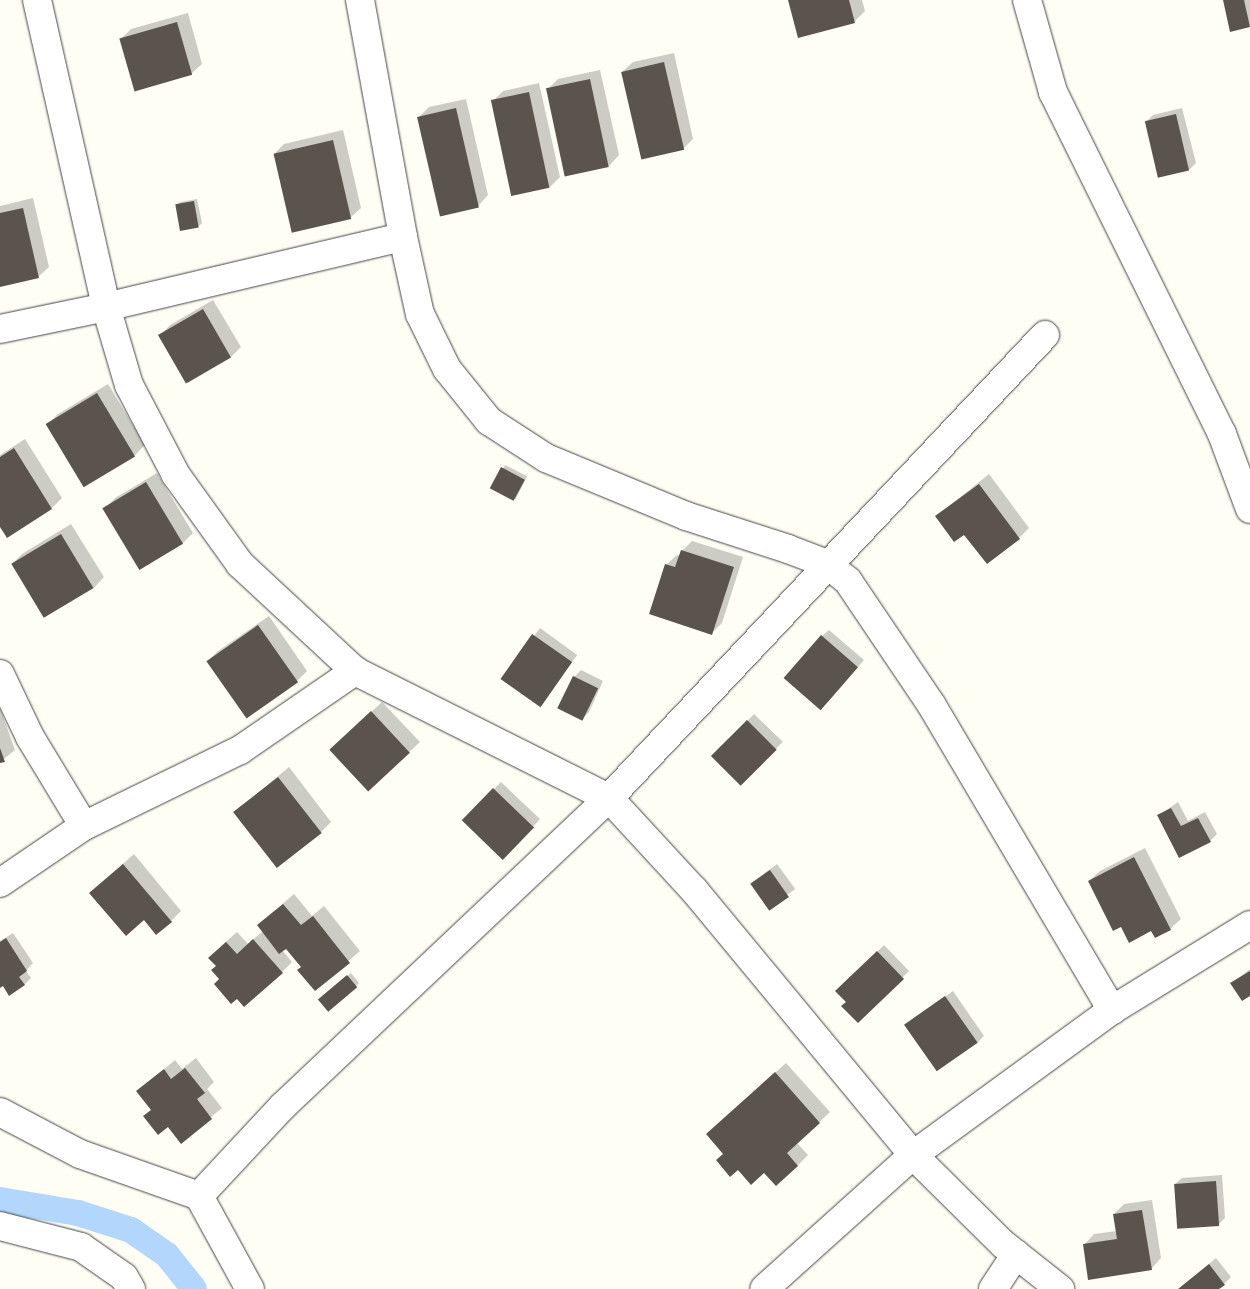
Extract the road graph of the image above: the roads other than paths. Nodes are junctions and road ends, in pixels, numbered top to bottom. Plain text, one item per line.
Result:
1 (37, 0) edge
2 (360, 0) edge
3 (1027, 0) edge
4 (403, 237) junction
5 (106, 307) junction
6 (0, 329) edge
7 (1045, 335) dead end
8 (1250, 508) edge
9 (827, 564) junction
10 (355, 671) junction
11 (0, 674) edge
12 (609, 798) junction
13 (84, 826) junction
14 (0, 883) edge
15 (1250, 925) edge
16 (1112, 1010) junction
17 (0, 1112) edge
18 (913, 1155) junction
19 (199, 1196) junction
20 (0, 1226) edge
21 (1016, 1254) junction
22 (131, 1289) edge
23 (250, 1289) edge
24 (764, 1289) edge
25 (993, 1289) edge
26 (1060, 1289) edge

1 - 5 street
2 - 4 street
3 - 8 street
4 - 5 street
4 - 9 street
5 - 6 street
5 - 10 street
7 - 9 street
9 - 12 street
9 - 16 street
10 - 12 street
10 - 13 street
11 - 13 street
12 - 18 street
12 - 19 street
13 - 14 street
15 - 16 street
16 - 18 street
17 - 19 street
18 - 21 street
18 - 24 street
19 - 23 street
20 - 22 street
21 - 25 street
21 - 26 street

